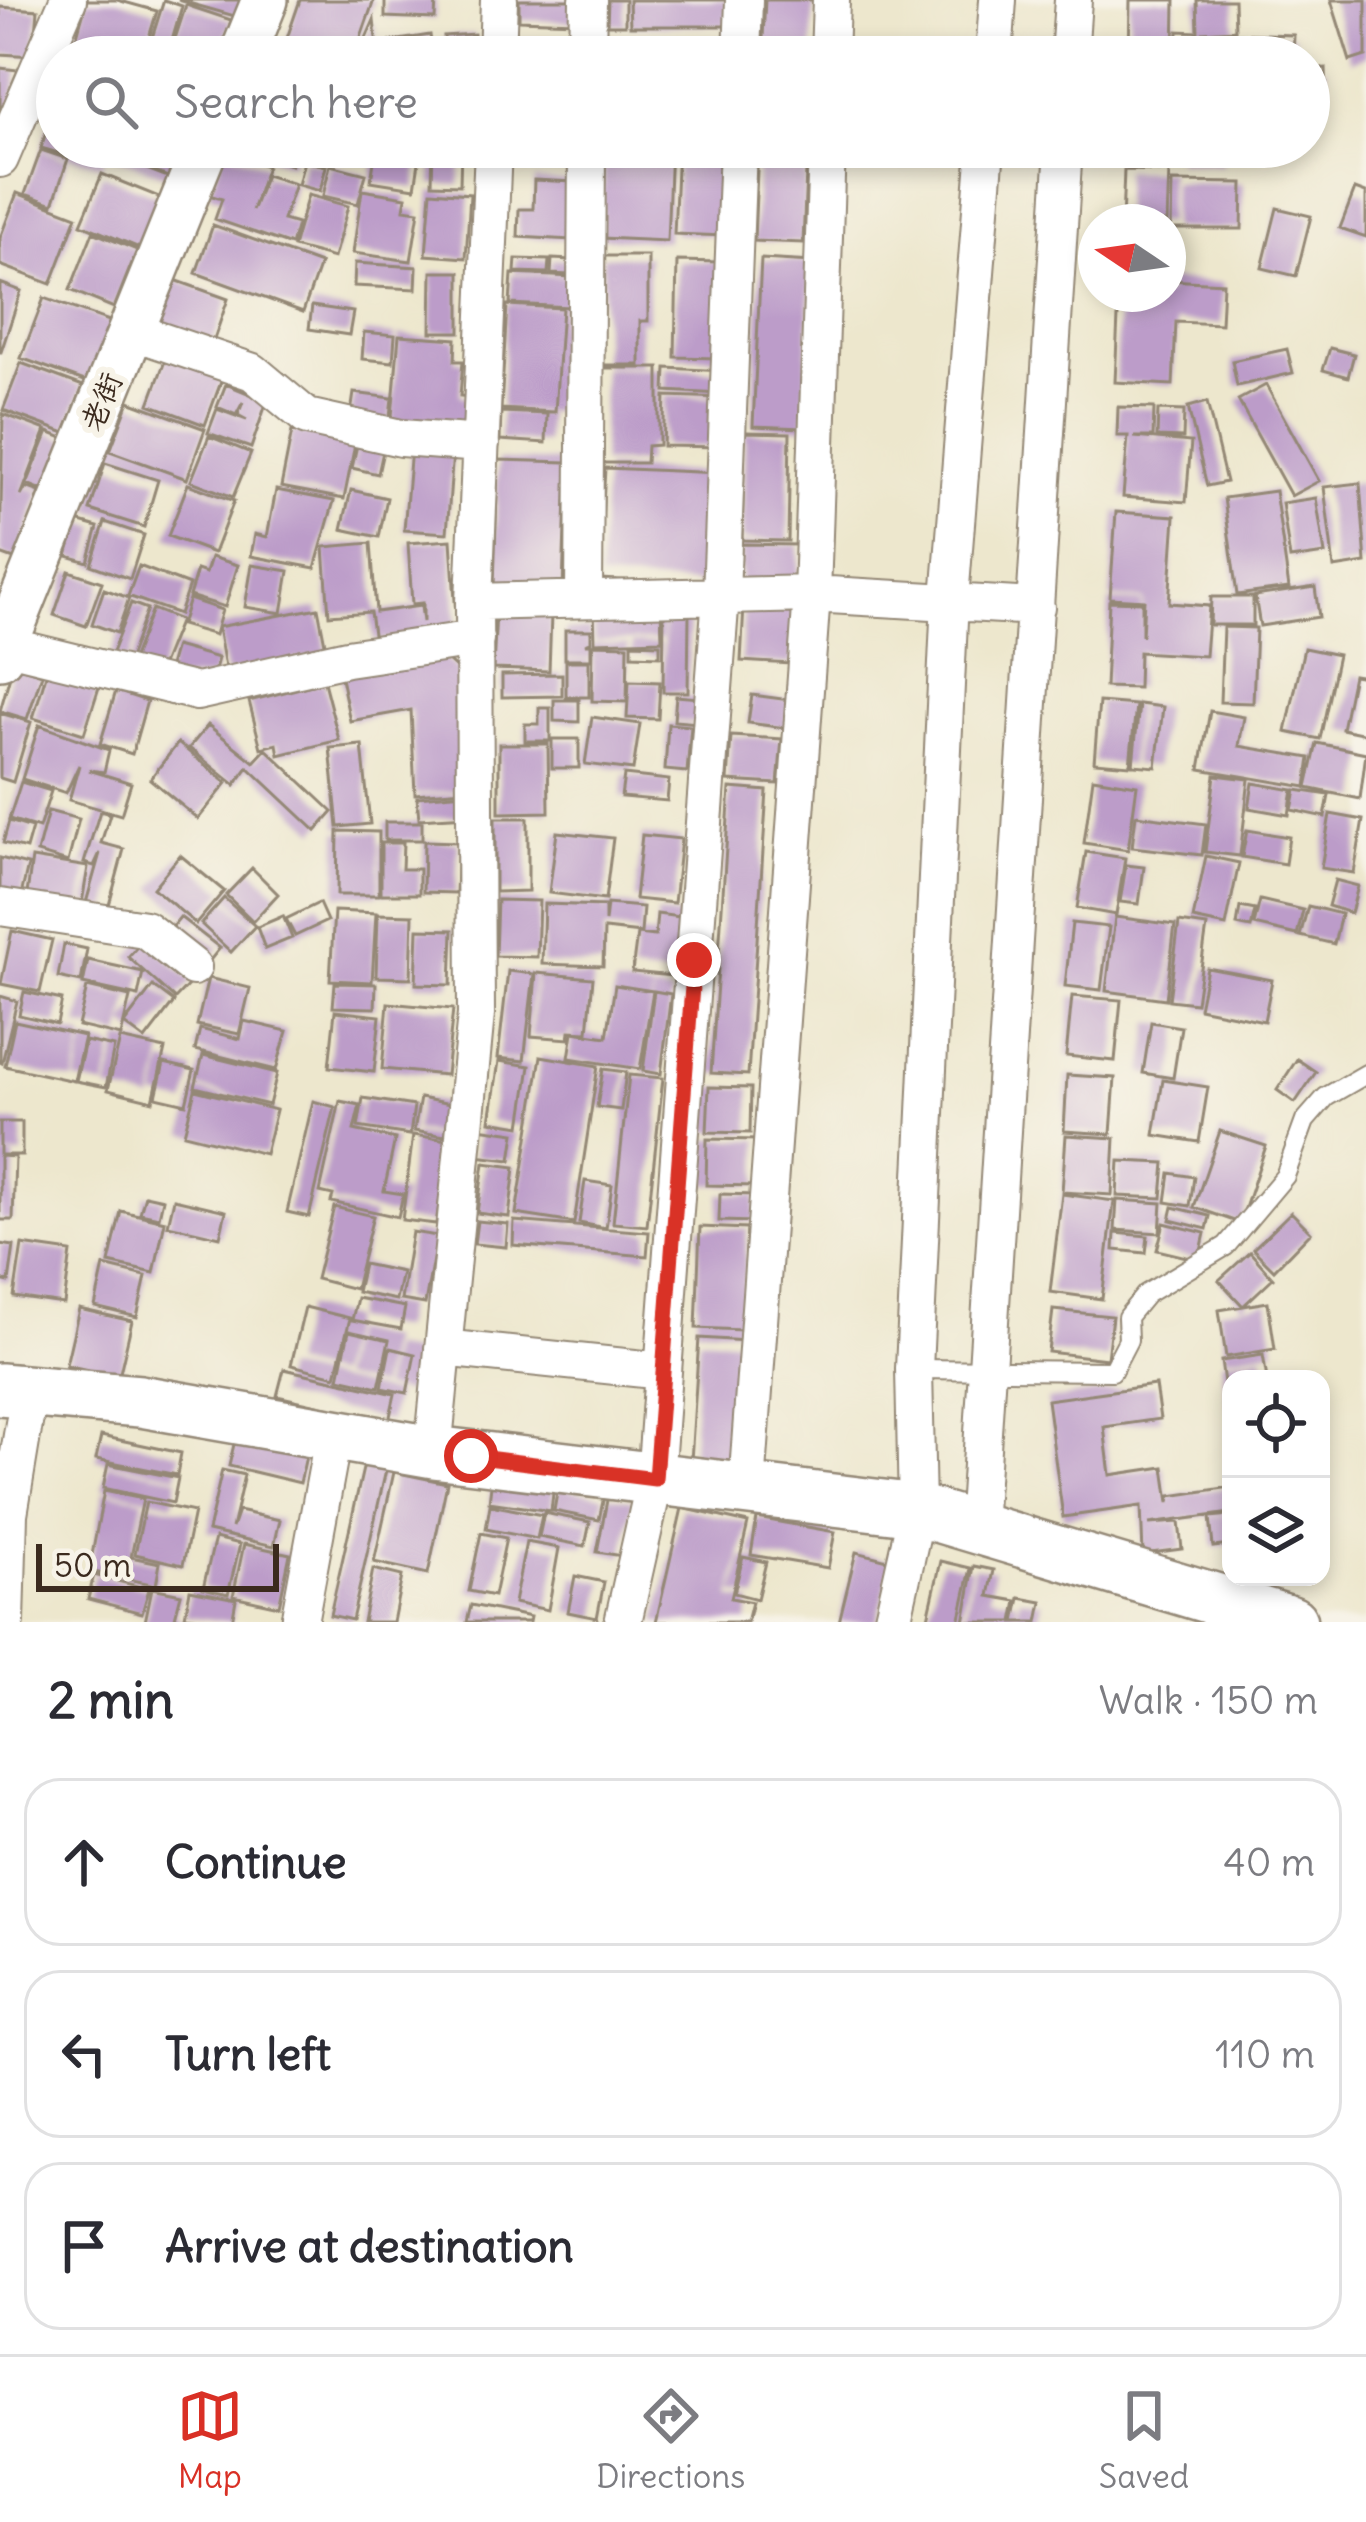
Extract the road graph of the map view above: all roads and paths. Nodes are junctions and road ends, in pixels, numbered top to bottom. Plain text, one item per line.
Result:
1 (68, 0) edge
2 (265, 0) edge
3 (499, 0) edge
4 (587, 0) edge
5 (744, 0) edge
6 (831, 0) edge
7 (998, 0) edge
8 (1073, 0) edge
9 (53, 36) edge
10 (250, 36) edge
11 (498, 36) edge
12 (587, 36) edge
13 (743, 36) edge
14 (830, 36) edge
15 (995, 36) edge
16 (1070, 36) edge
17 (36, 75) edge
18 (0, 159) edge
19 (197, 168) edge
20 (492, 168) edge
21 (586, 168) edge
22 (737, 168) edge
23 (825, 168) edge
24 (984, 168) edge
25 (1063, 168) edge
26 (131, 331) junction
27 (481, 444) junction
28 (812, 594) junction
29 (721, 595) junction
30 (584, 596) junction
31 (950, 599) junction
32 (1036, 607) junction
33 (474, 620) junction
34 (1, 649) edge
35 (0, 907) edge
36 (194, 968) dead end
37 (1366, 1074) edge
38 (443, 1348) junction
39 (914, 1369) junction
40 (663, 1370) junction
41 (987, 1371) junction
42 (14, 1391) edge
43 (334, 1432) junction
44 (433, 1452) junction
45 (655, 1479) junction
46 (747, 1487) junction
47 (916, 1510) junction
48 (977, 1528) junction
49 (6, 1622) edge
50 (299, 1622) edge
51 (623, 1622) edge
52 (892, 1622) edge
53 (1291, 1622) edge

1 - 9 street
2 - 10 street
3 - 11 street
4 - 12 street
5 - 13 street
6 - 14 street
7 - 15 street
8 - 16 street
17 - 18 street
19 - 26 street, 老街
20 - 27 street
21 - 30 street
22 - 29 street
23 - 28 street
24 - 31 street
25 - 32 street
26 - 27 street
26 - 34 street, 老街
27 - 33 street
28 - 29 street
28 - 31 street
28 - 46 street
29 - 30 street
29 - 40 street
30 - 33 street
31 - 32 street
31 - 39 street
32 - 41 street
33 - 34 street
33 - 38 street
35 - 36 street
37 - 41 lane
38 - 40 street
38 - 44 street
39 - 41 lane
39 - 47 street
40 - 45 street
41 - 48 street
42 - 43 main road
42 - 49 street
43 - 44 main road
43 - 50 street
44 - 45 main road
45 - 46 main road
45 - 51 street
46 - 47 main road
47 - 48 main road
47 - 52 street
48 - 53 main road

